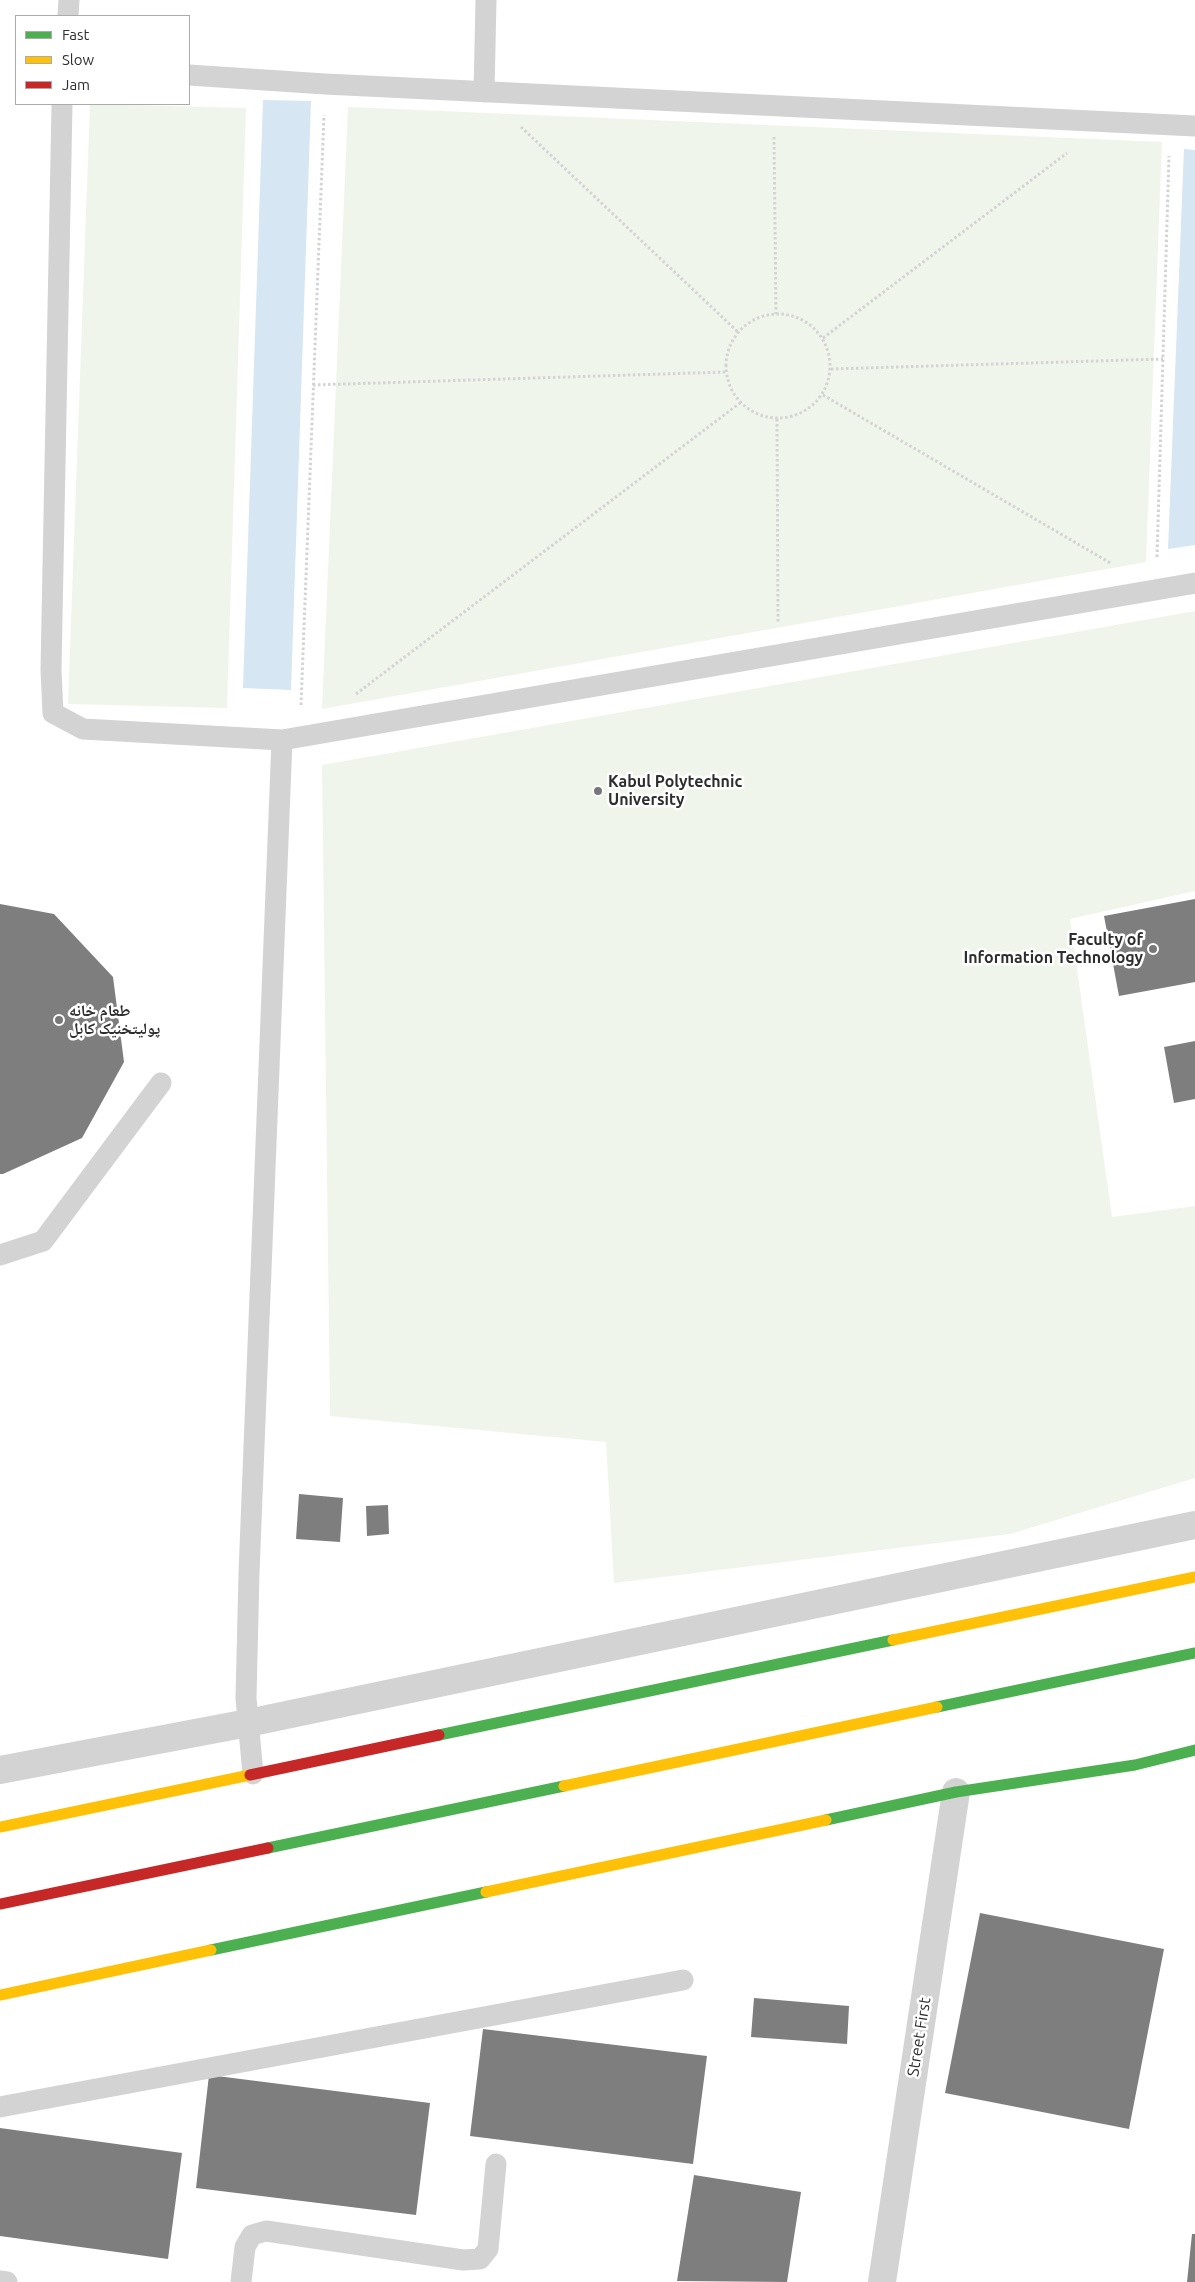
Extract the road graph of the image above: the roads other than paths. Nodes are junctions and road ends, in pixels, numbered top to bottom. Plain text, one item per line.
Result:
1 (69, 0) edge
2 (486, 0) edge
3 (68, 15) edge
4 (190, 75) edge
5 (484, 92) junction
6 (62, 105) edge
7 (1195, 126) edge
8 (1195, 583) edge
9 (291, 738) junction
10 (161, 1083) dead end
11 (0, 1255) edge
12 (1195, 1525) edge
13 (1195, 1577) edge
14 (1195, 1653) edge
15 (248, 1723) junction
16 (1195, 1750) edge
17 (0, 1770) edge
18 (253, 1774) junction
19 (956, 1792) junction
20 (0, 1827) edge
21 (0, 1904) edge
22 (683, 1980) dead end
23 (0, 1995) edge
24 (0, 2107) edge
25 (496, 2164) dead end
26 (0, 2281) edge
27 (7, 2282) edge
28 (241, 2282) edge
29 (882, 2282) edge

1 - 3 lane
2 - 5 lane
4 - 5 lane
5 - 7 lane
6 - 9 lane
8 - 9 lane
9 - 15 lane
10 - 11 lane
12 - 15 street
13 - 18 main road
14 - 21 main road
15 - 17 street
15 - 18 lane
16 - 19 main road
18 - 20 main road
19 - 23 main road
19 - 29 street, Street First
22 - 24 lane
25 - 28 lane
26 - 27 lane

